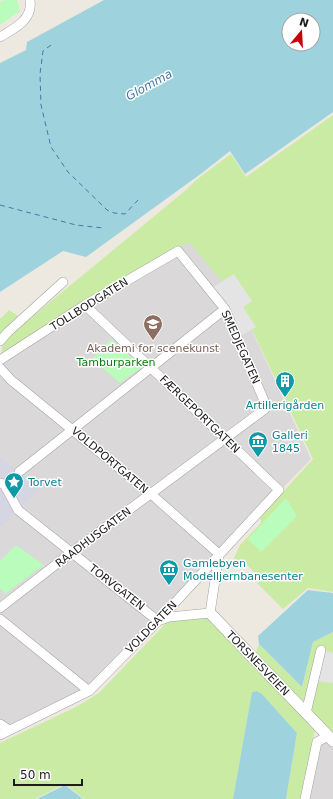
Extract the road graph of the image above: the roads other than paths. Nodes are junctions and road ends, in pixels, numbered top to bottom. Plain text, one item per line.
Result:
1 (30, 0) edge
2 (0, 37) edge
3 (178, 251) joint
4 (63, 282) dead end
5 (85, 305) junction
6 (226, 309) junction
7 (0, 341) edge
8 (0, 360) edge
9 (0, 368) edge
10 (151, 368) junction
11 (73, 430) junction
12 (225, 438) junction
13 (18, 472) dead end
14 (0, 483) edge
15 (280, 490) joint
16 (151, 494) junction
17 (72, 552) junction
18 (219, 554) junction
19 (0, 608) edge
20 (210, 613) junction
21 (0, 619) edge
22 (158, 620) junction
23 (321, 650) dead end
24 (89, 691) junction
25 (306, 713) junction
26 (0, 724) edge
27 (9, 730) junction
28 (0, 735) edge
29 (330, 738) edge
30 (305, 799) edge

1 - 2 street
3 - 5 street, TOLLBODGATEN
3 - 6 street, SMEDJEGATEN
4 - 7 street
5 - 8 street, TOLLBODGATEN
5 - 10 street, FÆRGEPORTGATEN
6 - 10 street
6 - 12 street, SMEDJEGATEN
9 - 11 street, VOLDPORTGATEN
10 - 11 street
10 - 12 street, FÆRGEPORTGATEN
11 - 13 street
11 - 16 street, VOLDPORTGATEN
12 - 15 street, FÆRGEPORTGATEN
12 - 16 street, RAADHUSGATEN
14 - 17 street, TORVGATEN
15 - 18 street, VOLDGATEN
16 - 17 street, RAADHUSGATEN
16 - 18 street, VOLDPORTGATEN
17 - 19 street, RAADHUSGATEN
17 - 22 street, TORVGATEN
18 - 20 street
18 - 22 street, VOLDGATEN
20 - 22 street
20 - 25 street, TORSNESVEIEN
21 - 24 street
22 - 24 street, VOLDGATEN
23 - 25 street
24 - 27 street, VOLDGATEN
25 - 29 street, TORSNESVEIEN
26 - 27 street
27 - 28 street, VOLDGATEN
29 - 30 street

